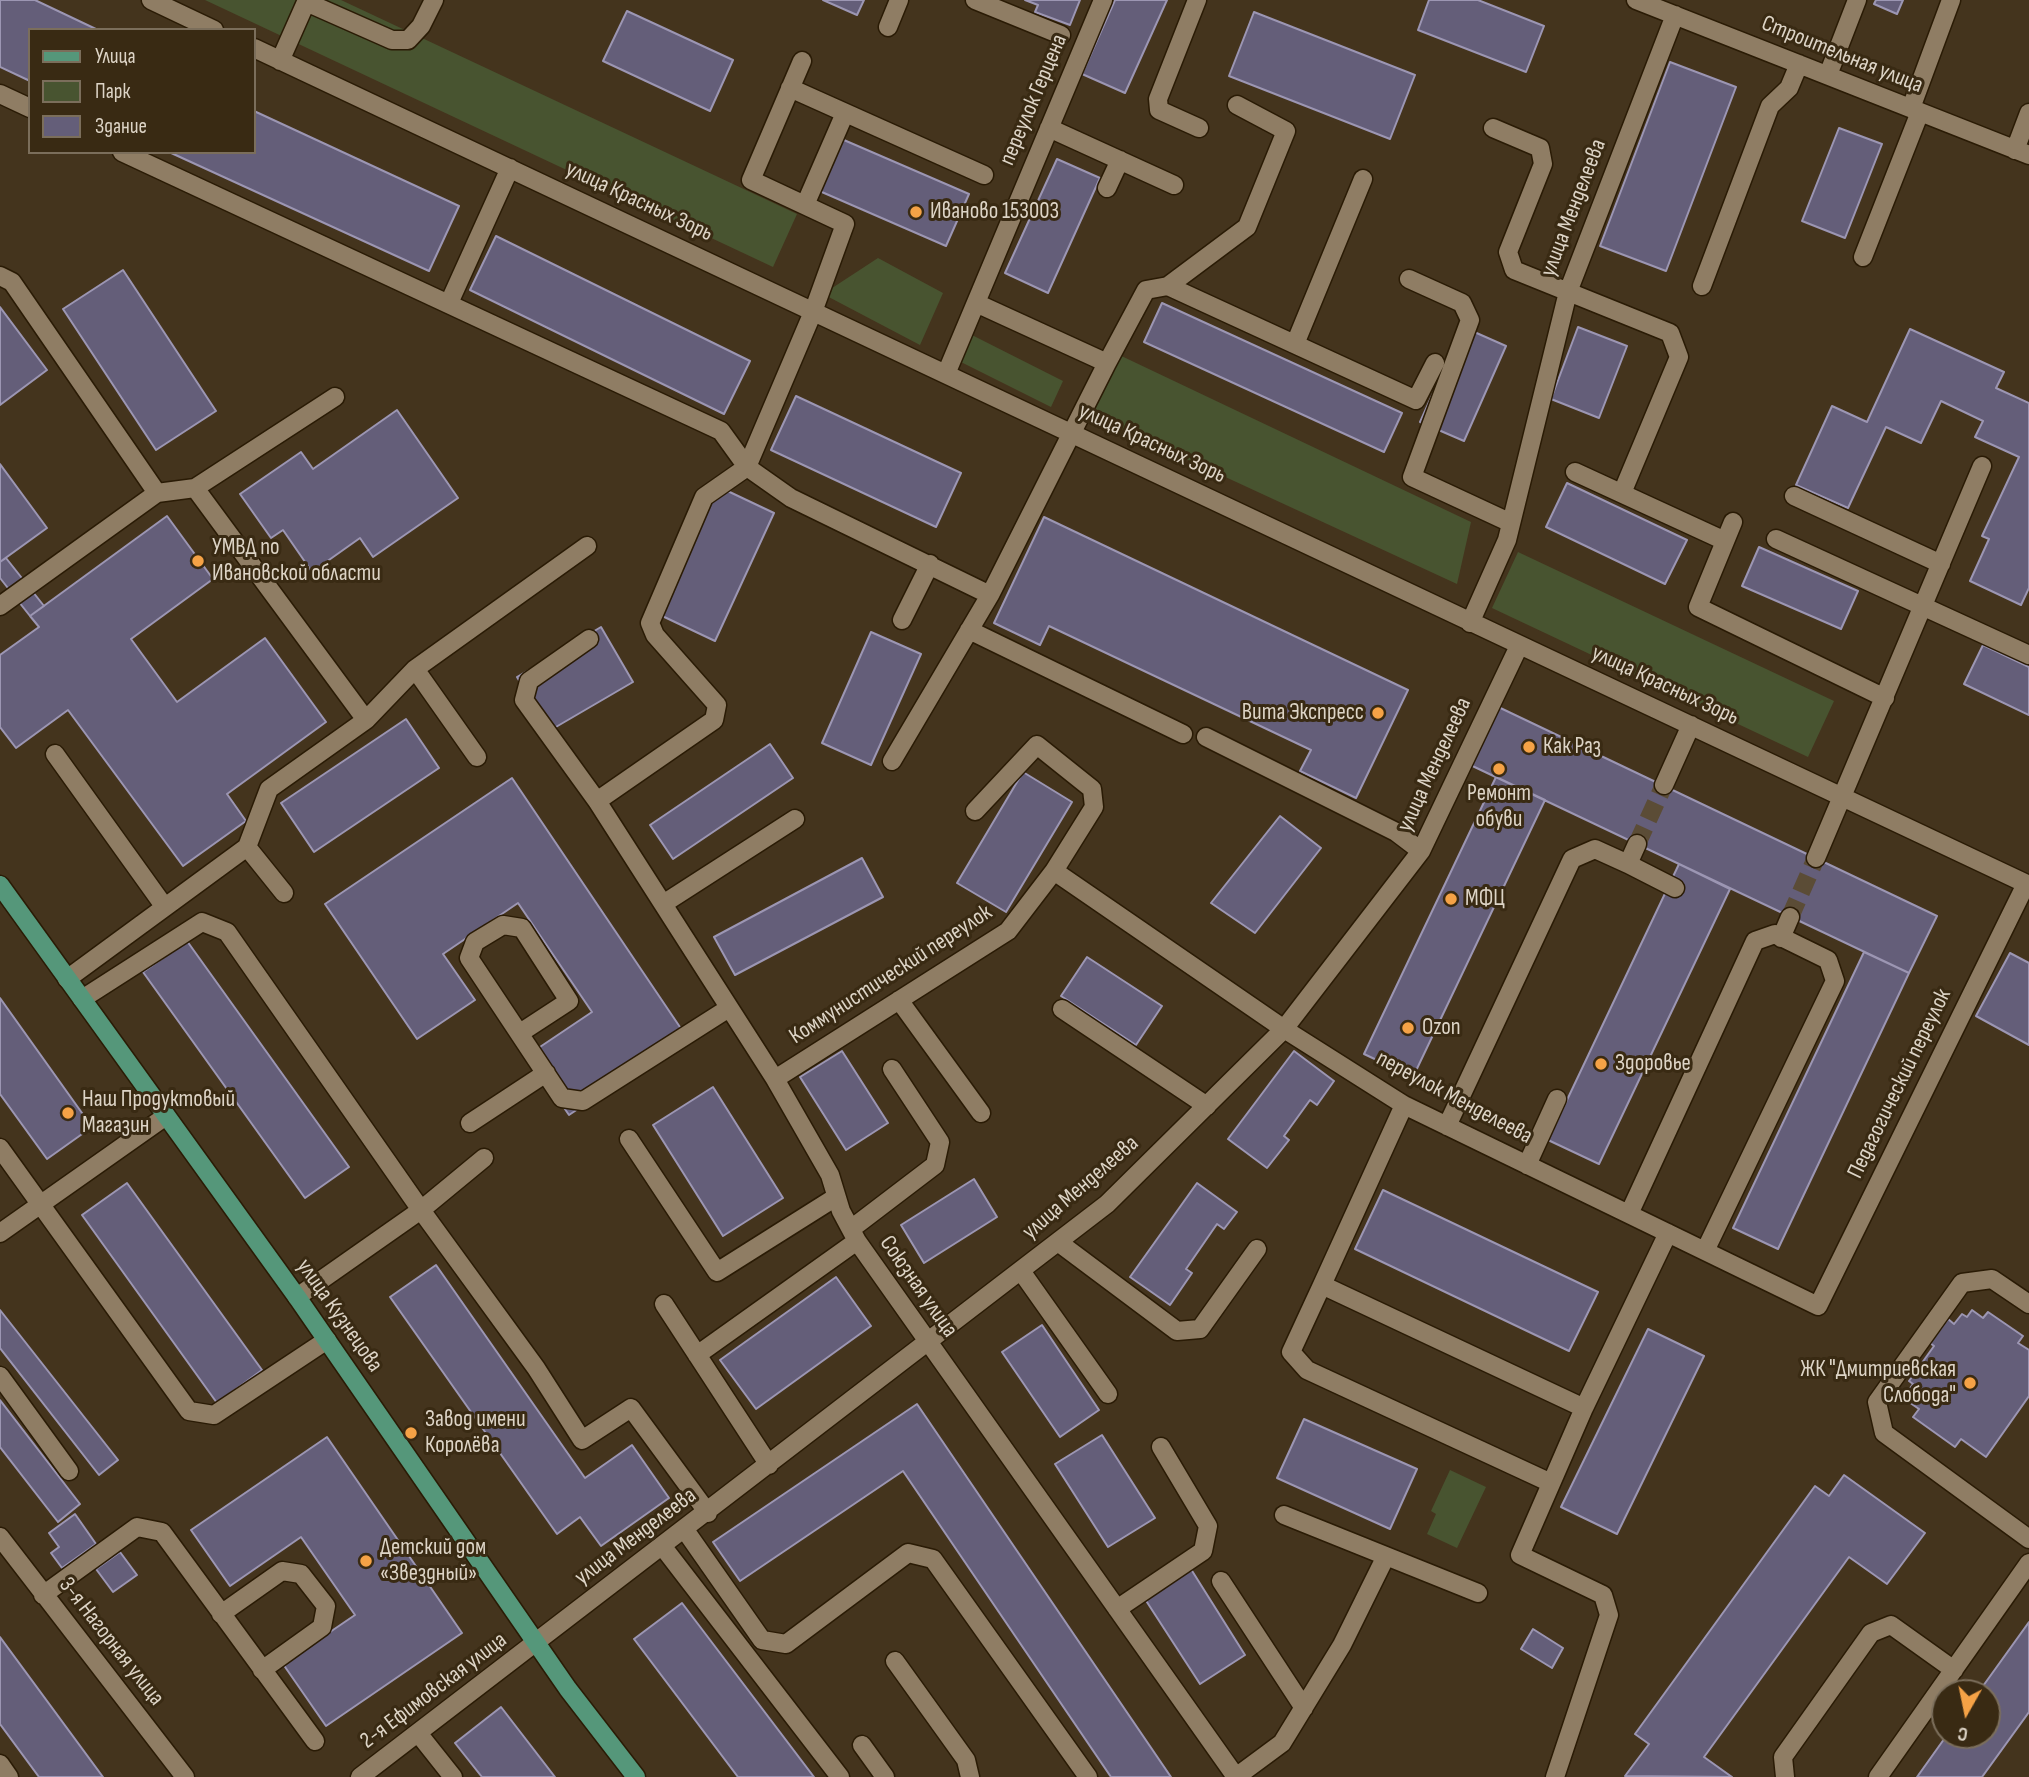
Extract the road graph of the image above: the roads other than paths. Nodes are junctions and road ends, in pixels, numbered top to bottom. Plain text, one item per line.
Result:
1 (151, 0) edge
2 (434, 0) edge
3 (899, 0) edge
4 (975, 0) edge
5 (1103, 0) edge
6 (1197, 0) edge
7 (1636, 0) edge
8 (1857, 0) edge
9 (1951, 0) edge
10 (307, 1) edge
11 (1659, 4) edge
12 (1675, 15) junction
13 (195, 26) edge
14 (888, 27) dead end
15 (1061, 35) dead end
16 (256, 49) edge
17 (280, 61) junction
18 (802, 61) dead end
19 (1799, 64) junction
20 (1828, 75) junction
21 (790, 88) junction
22 (0, 94) edge
23 (1237, 105) dead end
24 (28, 107) edge
25 (1915, 110) junction
26 (845, 113) junction
27 (2029, 113) edge
28 (1049, 128) junction
29 (1199, 128) dead end
30 (1493, 128) dead end
31 (2022, 152) edge
32 (130, 154) edge
33 (1119, 160) junction
34 (510, 168) junction
35 (984, 175) dead end
36 (1363, 179) dead end
37 (1174, 185) dead end
38 (1107, 188) dead end
39 (805, 205) junction
40 (1863, 257) dead end
41 (0, 276) edge
42 (1409, 279) dead end
43 (1168, 286) junction
44 (1702, 286) dead end
45 (1568, 292) junction
46 (449, 303) junction
47 (976, 303) junction
48 (813, 312) junction
49 (1295, 344) junction
50 (1107, 363) junction
51 (1435, 363) dead end
52 (946, 374) junction
53 (335, 397) dead end
54 (1070, 433) junction
55 (1982, 466) dead end
56 (747, 467) junction
57 (1575, 472) dead end
58 (195, 488) junction
59 (157, 493) junction
60 (1622, 493) junction
61 (1794, 496) dead end
62 (1733, 522) dead end
63 (1511, 523) junction
64 (1776, 539) dead end
65 (1725, 541) junction
66 (587, 546) dead end
67 (930, 564) junction
68 (1941, 564) junction
69 (989, 595) junction
70 (1924, 604) junction
71 (0, 606) edge
72 (902, 620) dead end
73 (1470, 623) junction
74 (969, 629) junction
75 (589, 639) dead end
76 (1519, 646) junction
77 (2029, 655) edge
78 (415, 669) junction
79 (1885, 698) junction
80 (366, 720) junction
81 (1691, 725) junction
82 (1183, 734) dead end
83 (1206, 737) dead end
84 (55, 754) dead end
85 (477, 757) dead end
86 (892, 761) dead end
87 (1664, 785) tunnel mouth
88 (1844, 797) junction
89 (597, 801) junction
90 (975, 811) dead end
91 (795, 819) dead end
92 (1637, 844) tunnel mouth
93 (247, 847) junction
94 (1421, 851) junction
95 (1816, 858) tunnel mouth
96 (1628, 864) junction
97 (1054, 871) junction
98 (2027, 884) edge
99 (0, 885) edge
100 (1675, 888) dead end
101 (284, 893) dead end
102 (663, 904) junction
103 (163, 906) junction
104 (1790, 917) tunnel mouth
105 (1781, 938) junction
106 (67, 979) junction
107 (82, 999) junction
108 (899, 1000) junction
109 (729, 1008) junction
110 (1062, 1009) dead end
111 (1284, 1029) junction
112 (520, 1033) junction
113 (892, 1069) dead end
114 (546, 1073) junction
115 (775, 1079) junction
116 (1557, 1099) dead end
117 (1207, 1105) junction
118 (1404, 1105) junction
119 (981, 1113) dead end
120 (166, 1116) junction
121 (470, 1124) dead end
122 (1447, 1126) junction
123 (629, 1139) dead end
124 (0, 1148) edge
125 (484, 1158) dead end
126 (1527, 1165) junction
127 (836, 1197) junction
128 (40, 1204) junction
129 (421, 1210) junction
130 (1629, 1214) junction
131 (0, 1233) edge
132 (1668, 1233) junction
133 (854, 1235) junction
134 (1058, 1242) junction
135 (1257, 1249) dead end
136 (1705, 1251) junction
137 (1021, 1271) junction
138 (1322, 1285) junction
139 (297, 1297) junction
140 (664, 1304) dead end
141 (2029, 1304) edge
142 (1818, 1306) joint
143 (327, 1340) junction
144 (928, 1344) junction
145 (698, 1355) junction
146 (0, 1376) edge
147 (1108, 1394) dead end
148 (1584, 1408) junction
149 (1161, 1447) dead end
150 (769, 1465) junction
151 (69, 1471) dead end
152 (1551, 1483) junction
153 (708, 1513) junction
154 (1284, 1515) dead end
155 (685, 1530) junction
156 (2029, 1539) edge
157 (0, 1541) edge
158 (663, 1547) junction
159 (1385, 1558) junction
160 (2029, 1563) edge
161 (1221, 1581) dead end
162 (1478, 1593) dead end
163 (43, 1595) junction
164 (1117, 1609) junction
165 (221, 1614) junction
166 (537, 1644) junction
167 (895, 1661) dead end
168 (262, 1670) junction
169 (1954, 1670) junction
170 (1304, 1707) junction
171 (418, 1733) junction
172 (315, 1741) dead end
173 (862, 1745) dead end
174 (0, 1764) edge
175 (1557, 1775) edge
176 (9, 1777) edge
177 (185, 1777) edge
178 (360, 1777) edge
179 (453, 1777) edge
180 (636, 1777) edge
181 (840, 1777) edge
182 (885, 1777) edge
183 (970, 1777) edge
184 (1088, 1777) edge
185 (1236, 1777) edge
186 (1785, 1777) edge
187 (1878, 1777) edge

1 - 13 street
2 - 10 street
3 - 14 street
4 - 15 street
5 - 28 street, переулок Герцена
6 - 29 street
7 - 11 street, Строительная улица
8 - 20 street
9 - 25 street
10 - 17 street
11 - 12 street, Строительная улица
12 - 19 street, Строительная улица
12 - 45 street, улица Менделеева
16 - 17 street, улица Красных Зорь
17 - 34 street, улица Красных Зорь
18 - 21 street
19 - 20 street, Строительная улица
19 - 44 street
20 - 25 street, Строительная улица
21 - 26 street
21 - 39 street
22 - 24 street
23 - 43 street
25 - 31 street, Строительная улица
25 - 40 street
26 - 35 street
26 - 39 street
27 - 31 street
28 - 33 street
28 - 47 street, переулок Герцена
30 - 45 street
32 - 46 street
33 - 37 street
33 - 38 street
34 - 46 street
34 - 48 street, улица Красных Зорь
36 - 49 street
39 - 48 street
41 - 59 street
42 - 63 street
43 - 49 street
43 - 50 street
45 - 60 street
45 - 63 street, улица Менделеева
46 - 56 street
47 - 50 street
47 - 52 street, переулок Герцена
48 - 52 street, улица Красных Зорь
48 - 56 street
49 - 51 street
50 - 54 street
52 - 54 street, улица Красных Зорь
53 - 58 street
54 - 69 street
54 - 73 street, улица Красных Зорь
55 - 68 street
56 - 67 street
56 - 89 street
57 - 60 street
58 - 59 street
58 - 80 street
59 - 71 street
60 - 65 street
61 - 68 street
62 - 65 street
63 - 73 street, улица Менделеева
64 - 70 street
65 - 79 street
66 - 78 street
67 - 69 street
67 - 72 street
68 - 70 street
69 - 74 street
70 - 77 street
70 - 79 street
73 - 76 street, улица Красных Зорь
74 - 82 street
74 - 86 street
75 - 89 street, Союзная улица
76 - 81 street, улица Красных Зорь
76 - 94 street, улица Менделеева
78 - 80 street
78 - 85 street
79 - 88 street
80 - 93 street
81 - 87 street
81 - 88 street, улица Красных Зорь
83 - 94 street
84 - 103 street
88 - 95 street
88 - 98 street, улица Красных Зорь
89 - 102 street, Союзная улица
90 - 97 street, Коммунистический переулок
91 - 102 street
92 - 96 street
93 - 101 street
93 - 103 street
94 - 111 street, улица Менделеева
96 - 100 street
96 - 122 street
97 - 108 street, Коммунистический переулок
97 - 111 street, переулок Менделеева
98 - 142 street, Педагогический переулок
99 - 106 main road, улица Кузнецова
102 - 109 street, Союзная улица
103 - 106 street
104 - 105 street
105 - 130 street
105 - 136 street
106 - 107 main road, улица Кузнецова
107 - 120 main road, улица Кузнецова
107 - 129 street
108 - 115 street, Коммунистический переулок
108 - 119 street
109 - 114 street
109 - 115 street, Союзная улица
110 - 117 street
111 - 117 street, улица Менделеева
111 - 118 street, переулок Менделеева
112 - 112 street
112 - 114 street
113 - 133 street
114 - 121 street
115 - 127 street, Союзная улица
116 - 126 street
117 - 134 street, улица Менделеева
118 - 122 street, переулок Менделеева
118 - 138 street
120 - 128 street
120 - 139 main road, улица Кузнецова
122 - 126 street, переулок Менделеева
123 - 127 street
124 - 128 street
125 - 129 street
126 - 130 street, переулок Менделеева
127 - 133 street, Союзная улица
128 - 131 street
128 - 143 street
129 - 139 street
129 - 153 street
130 - 132 street, переулок Менделеева
132 - 136 street, переулок Менделеева
132 - 148 street
133 - 144 street, Союзная улица
133 - 145 street
134 - 135 street
134 - 137 street, улица Менделеева
136 - 142 street, переулок Менделеева
137 - 144 street, улица Менделеева
137 - 147 street
138 - 148 street
138 - 152 street
139 - 143 main road, улица Кузнецова
140 - 145 street
141 - 156 street
143 - 166 main road, улица Кузнецова
144 - 150 street, улица Менделеева
144 - 164 street, Союзная улица
145 - 150 street
146 - 151 street
148 - 152 street
149 - 164 street
150 - 153 street, улица Менделеева
152 - 175 street
153 - 155 street, улица Менделеева
154 - 159 street
155 - 158 street, улица Менделеева
155 - 184 street
157 - 163 street, 3-я Нагорная улица
158 - 166 street, улица Менделеева
158 - 181 street
159 - 162 street
159 - 170 street
160 - 169 street
161 - 170 street
163 - 165 street
163 - 177 street, 3-я Нагорная улица
164 - 185 street, Союзная улица
165 - 168 street
165 - 168 street
166 - 171 street, 2-я Ефимовская улица
166 - 180 main road, улица Кузнецова
167 - 183 street
168 - 172 street
169 - 186 street
169 - 187 street
170 - 185 street
171 - 178 street, 2-я Ефимовская улица
171 - 179 street
173 - 182 street
174 - 176 street

